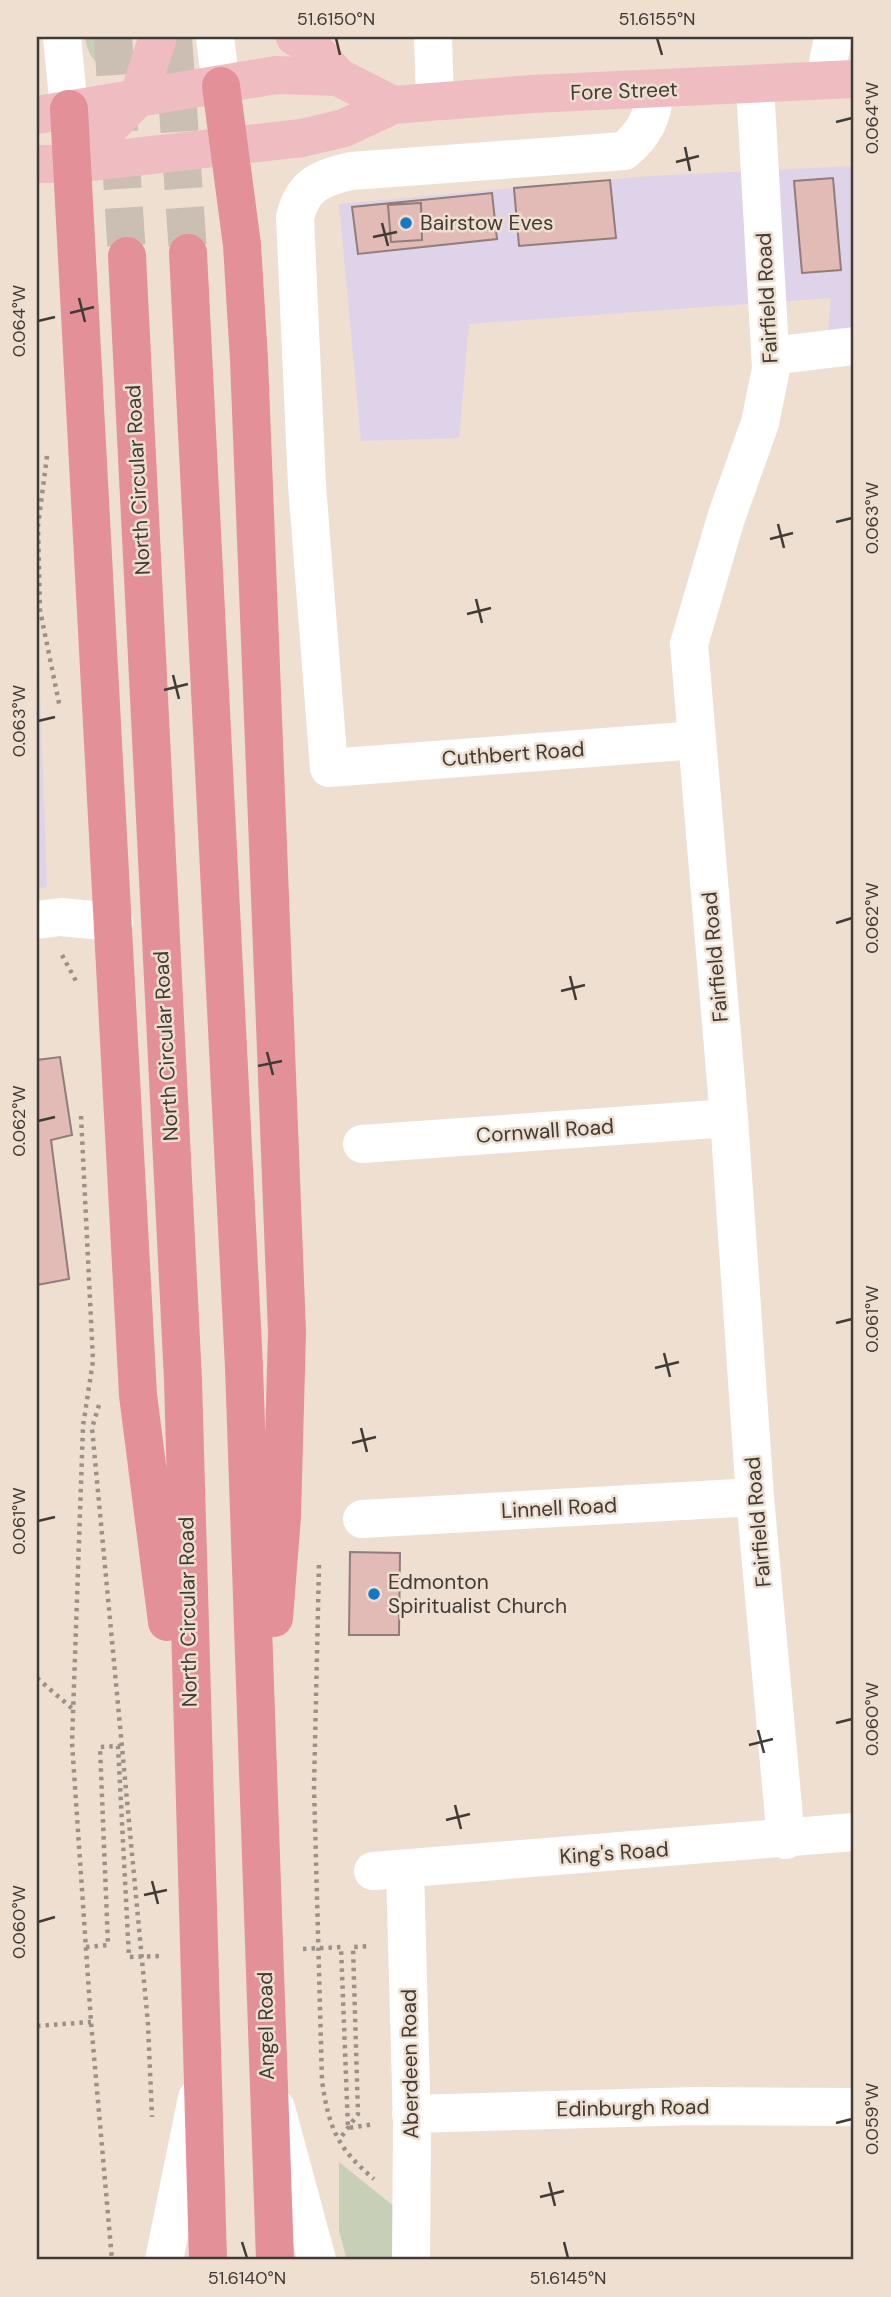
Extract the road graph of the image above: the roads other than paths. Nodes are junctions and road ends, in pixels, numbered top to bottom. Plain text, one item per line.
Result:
1 (62, 37) edge
2 (158, 37) edge
3 (215, 37) edge
4 (295, 37) edge
5 (433, 37) edge
6 (833, 37) edge
7 (338, 77) junction
8 (840, 79) edge
9 (755, 85) junction
10 (221, 86) junction
11 (653, 90) junction
12 (138, 98) junction
13 (435, 102) junction
14 (393, 105) junction
15 (53, 112) edge
16 (229, 147) junction
17 (55, 164) edge
18 (188, 253) tunnel mouth
19 (127, 256) tunnel mouth
20 (854, 346) edge
21 (771, 356) junction
22 (307, 485) junction
23 (252, 486) junction
24 (697, 740) junction
25 (49, 919) edge
26 (114, 922) junction
27 (729, 1118) junction
28 (362, 1144) dead end
29 (755, 1497) junction
30 (362, 1519) dead end
31 (260, 1791) junction
32 (854, 1832) edge
33 (194, 1836) junction
34 (786, 1840) junction
35 (389, 1870) joint
36 (203, 2072) junction
37 (266, 2072) junction
38 (854, 2107) edge
39 (394, 2119) junction
40 (164, 2260) edge
41 (208, 2260) edge
42 (275, 2260) edge
43 (317, 2260) edge
44 (411, 2260) edge

1 - 15 street
2 - 12 main road
3 - 10 street
4 - 7 main road
5 - 13 street
6 - 8 street
7 - 10 main road
7 - 14 main road
8 - 9 main road, Fore Street
9 - 11 main road, Fore Street
9 - 21 street, Fairfield Road
10 - 12 main road
10 - 16 highway
11 - 13 main road, Fore Street
11 - 22 street
12 - 15 main road
12 - 17 main road
13 - 14 main road, Fore Street
14 - 16 main road, Fore Street
15 - 17 highway
16 - 17 main road, Fore Street
16 - 23 highway
17 - 26 highway
18 - 31 highway
19 - 33 highway, North Circular Road
20 - 21 street
21 - 24 street, Fairfield Road
22 - 23 street
22 - 24 street, Cuthbert Road
23 - 31 highway
24 - 27 street, Fairfield Road
25 - 26 street
26 - 33 highway
27 - 28 street, Cornwall Road
27 - 29 street, Fairfield Road
29 - 30 street, Linnell Road
29 - 34 street, Fairfield Road
31 - 37 highway, Angel Road
32 - 34 street, King's Road
33 - 36 highway
34 - 35 street, King's Road
35 - 39 street, Aberdeen Road
36 - 40 street
36 - 41 highway
37 - 42 highway, Angel Road
37 - 43 street
38 - 39 street, Edinburgh Road
39 - 44 street, Aberdeen Road

